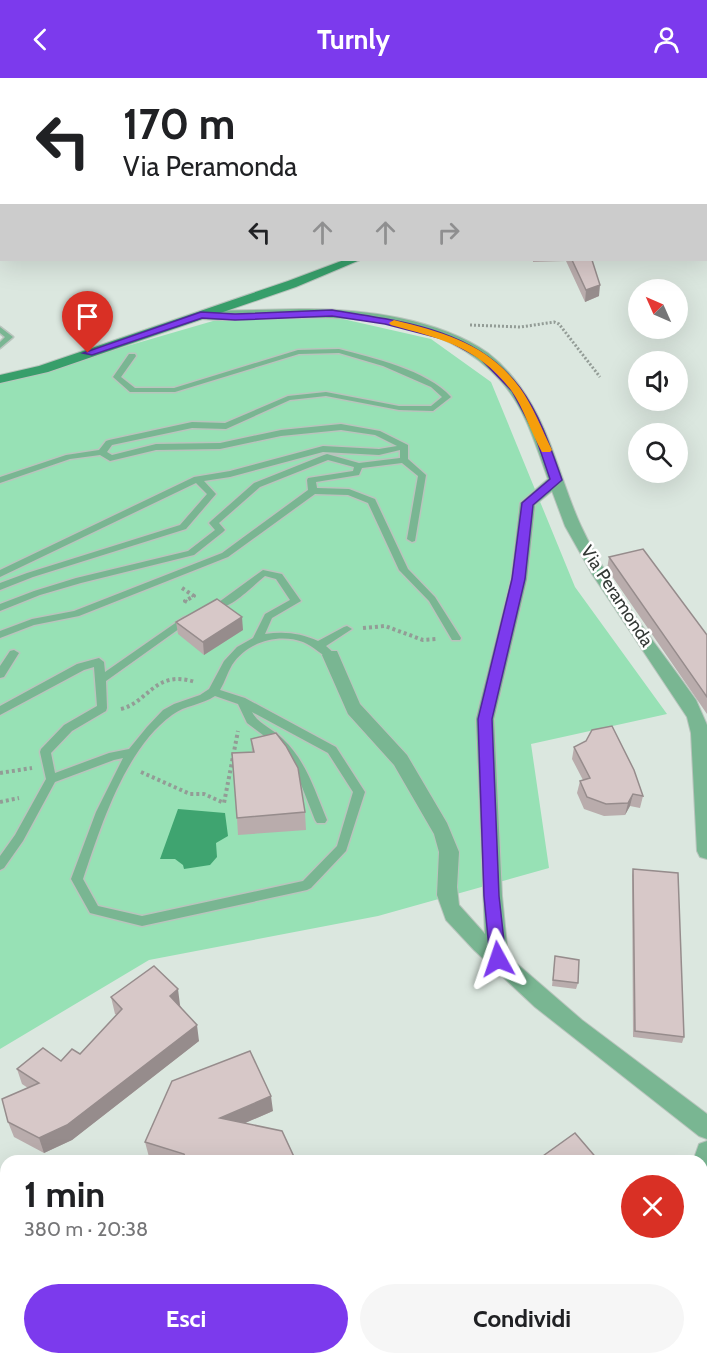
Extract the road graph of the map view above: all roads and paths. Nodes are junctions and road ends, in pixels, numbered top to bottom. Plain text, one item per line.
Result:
1 (351, 261) edge
2 (201, 315) junction
3 (466, 325) dead end
4 (0, 329) edge
5 (0, 346) edge
6 (132, 356) dead end
7 (600, 376) dead end
8 (0, 379) edge
9 (405, 447) junction
10 (102, 452) junction
11 (404, 460) junction
12 (359, 466) junction
13 (197, 479) junction
14 (0, 480) edge
15 (556, 480) junction
16 (313, 491) junction
17 (412, 539) dead end
18 (0, 574) edge
19 (0, 587) edge
20 (0, 608) edge
21 (347, 629) joint
22 (0, 635) edge
23 (456, 638) joint
24 (257, 640) junction
25 (326, 650) junction
26 (14, 653) dead end
27 (0, 674) edge
28 (101, 680) junction
29 (195, 681) dead end
30 (213, 692) junction
31 (244, 706) junction
32 (102, 708) junction
33 (0, 711) edge
34 (132, 753) junction
35 (48, 765) junction
36 (126, 765) junction
37 (0, 773) edge
38 (51, 779) junction
39 (321, 819) dead end
40 (707, 851) edge
41 (0, 865) edge
42 (498, 959) junction
43 (707, 1128) edge

1 - 2 main road
2 - 8 main road
2 - 15 street, Via Peramonda
3 - 7 path
4 - 5 lane
6 - 10 lane
9 - 10 lane
9 - 11 lane
9 - 13 lane
10 - 14 lane
11 - 12 lane
11 - 17 lane
12 - 16 lane
12 - 20 lane
13 - 18 lane
13 - 19 lane
15 - 40 street, Via Peramonda
15 - 42 street
16 - 22 lane
16 - 23 lane
21 - 23 path
21 - 25 lane
24 - 25 lane
24 - 28 lane
24 - 30 lane
25 - 42 street
26 - 27 lane
28 - 32 lane
28 - 33 lane
29 - 32 path
30 - 31 lane
30 - 34 lane
31 - 36 path
31 - 36 lane
31 - 39 lane
32 - 35 lane
34 - 36 lane
34 - 38 lane
35 - 37 path
35 - 38 lane
38 - 41 lane
42 - 43 street

